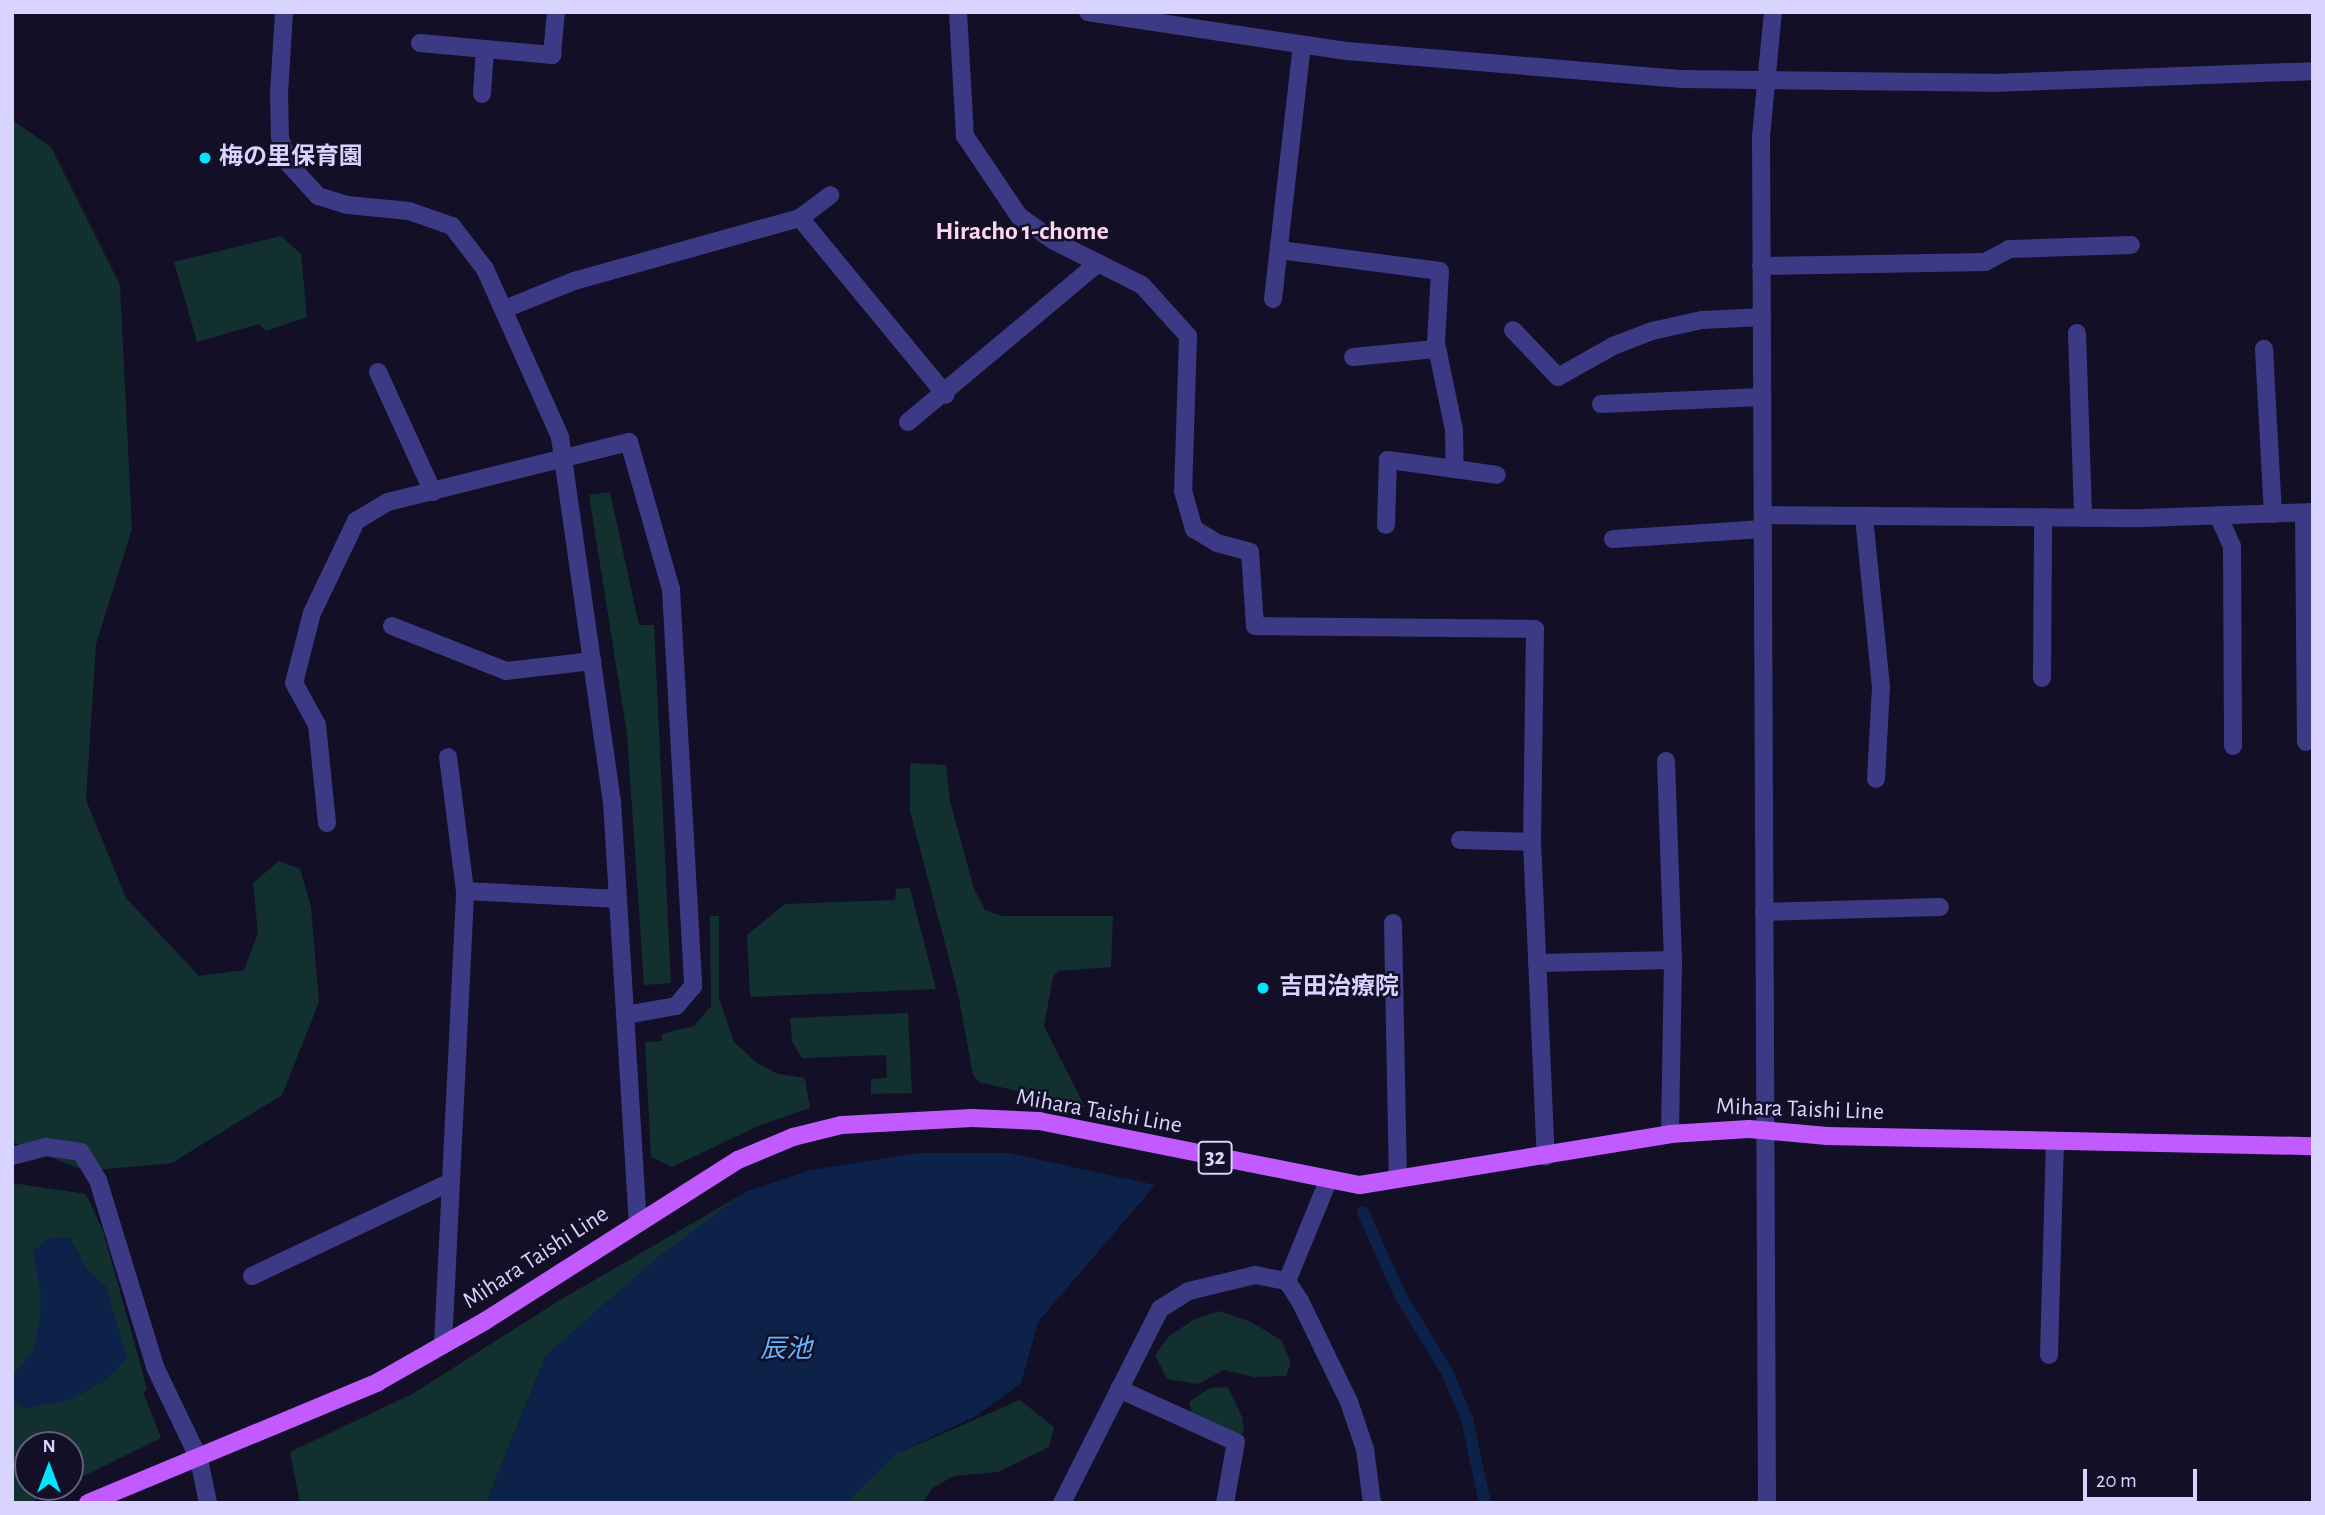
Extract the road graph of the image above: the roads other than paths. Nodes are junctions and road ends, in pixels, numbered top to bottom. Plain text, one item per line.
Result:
1 (284, 12) edge
2 (556, 12) edge
3 (958, 12) edge
4 (1088, 12) edge
5 (1773, 12) edge
6 (420, 43) dead end
7 (1302, 46) junction
8 (485, 49) junction
9 (2313, 71) edge
10 (1768, 81) junction
11 (482, 94) dead end
12 (830, 195) dead end
13 (800, 218) junction
14 (2131, 245) dead end
15 (1280, 250) junction
16 (1098, 263) junction
17 (1761, 266) junction
18 (1273, 299) dead end
19 (505, 309) junction
20 (1762, 317) junction
21 (1513, 330) dead end
22 (2077, 333) dead end
23 (1436, 339) junction
24 (2264, 349) dead end
25 (1353, 357) dead end
26 (378, 372) dead end
27 (946, 395) junction
28 (1762, 397) junction
29 (1601, 404) dead end
30 (908, 422) dead end
31 (563, 462) junction
32 (1455, 469) junction
33 (1497, 475) dead end
34 (433, 492) junction
35 (2309, 512) edge
36 (2273, 514) junction
37 (2218, 515) junction
38 (1864, 517) junction
39 (2043, 517) junction
40 (2082, 518) junction
41 (1763, 522) junction
42 (1386, 525) dead end
43 (1613, 539) dead end
44 (392, 626) dead end
45 (592, 661) junction
46 (2042, 678) dead end
47 (2306, 742) dead end
48 (2233, 746) dead end
49 (448, 757) dead end
50 (1666, 761) dead end
51 (1876, 779) dead end
52 (327, 823) dead end
53 (1460, 840) dead end
54 (1532, 842) junction
55 (465, 891) junction
56 (618, 899) junction
57 (1940, 907) dead end
58 (1764, 912) junction
59 (1393, 923) dead end
60 (1673, 960) junction
61 (1537, 963) junction
62 (625, 1015) junction
63 (1765, 1130) junction
64 (1670, 1134) junction
65 (2055, 1143) junction
66 (2313, 1146) edge
67 (14, 1152) edge
68 (1546, 1157) junction
69 (1398, 1180) junction
70 (451, 1182) junction
71 (1322, 1195) junction
72 (638, 1221) junction
73 (252, 1276) dead end
74 (1287, 1281) junction
75 (443, 1345) junction
76 (2049, 1355) dead end
77 (1119, 1389) junction
78 (199, 1459) junction
79 (88, 1503) edge
80 (208, 1503) edge
81 (1062, 1503) edge
82 (1225, 1503) edge
83 (1372, 1503) edge
84 (1767, 1503) edge

1 - 19 street
2 - 8 street
3 - 16 street
4 - 7 street
5 - 10 street
6 - 8 street
7 - 10 street
7 - 15 street
8 - 11 street
9 - 10 street
10 - 17 street
12 - 13 street
13 - 19 street
13 - 27 street
14 - 17 street
15 - 18 street
15 - 23 street
16 - 27 street
16 - 54 street
17 - 20 street
19 - 31 street
20 - 21 street
20 - 28 street
22 - 40 street
23 - 25 street
23 - 32 street
24 - 36 street
26 - 34 street
27 - 30 street
28 - 29 street
28 - 41 street
31 - 34 street
31 - 45 street
31 - 62 street
32 - 33 street
32 - 42 street
34 - 52 street
35 - 36 street
35 - 47 street
36 - 37 street
37 - 40 street
37 - 48 street
38 - 39 street
38 - 41 street
38 - 51 street
39 - 40 street
39 - 46 street
41 - 43 street
41 - 58 street
44 - 45 street
45 - 56 street
49 - 55 street
50 - 60 street
53 - 54 street
54 - 61 street
55 - 56 street
55 - 70 street
56 - 62 street
57 - 58 street
58 - 63 street
59 - 69 street
60 - 61 street
60 - 64 street
61 - 68 street
62 - 72 street
63 - 64 main road, Mihara Taishi Line / 32
63 - 65 main road, Mihara Taishi Line / 32
63 - 84 street
64 - 68 main road, Mihara Taishi Line / 32
65 - 66 main road, Mihara Taishi Line / 32
65 - 76 street
67 - 78 street
68 - 69 main road, Mihara Taishi Line / 32
69 - 71 main road, Mihara Taishi Line / 32
70 - 73 street
70 - 75 street
71 - 72 main road, Mihara Taishi Line / 32
71 - 74 street
72 - 75 main road, Mihara Taishi Line / 32
74 - 77 street
74 - 83 street
75 - 78 main road, Mihara Taishi Line / 32
77 - 81 street
77 - 82 street
78 - 79 main road, Mihara Taishi Line / 32
78 - 80 street

